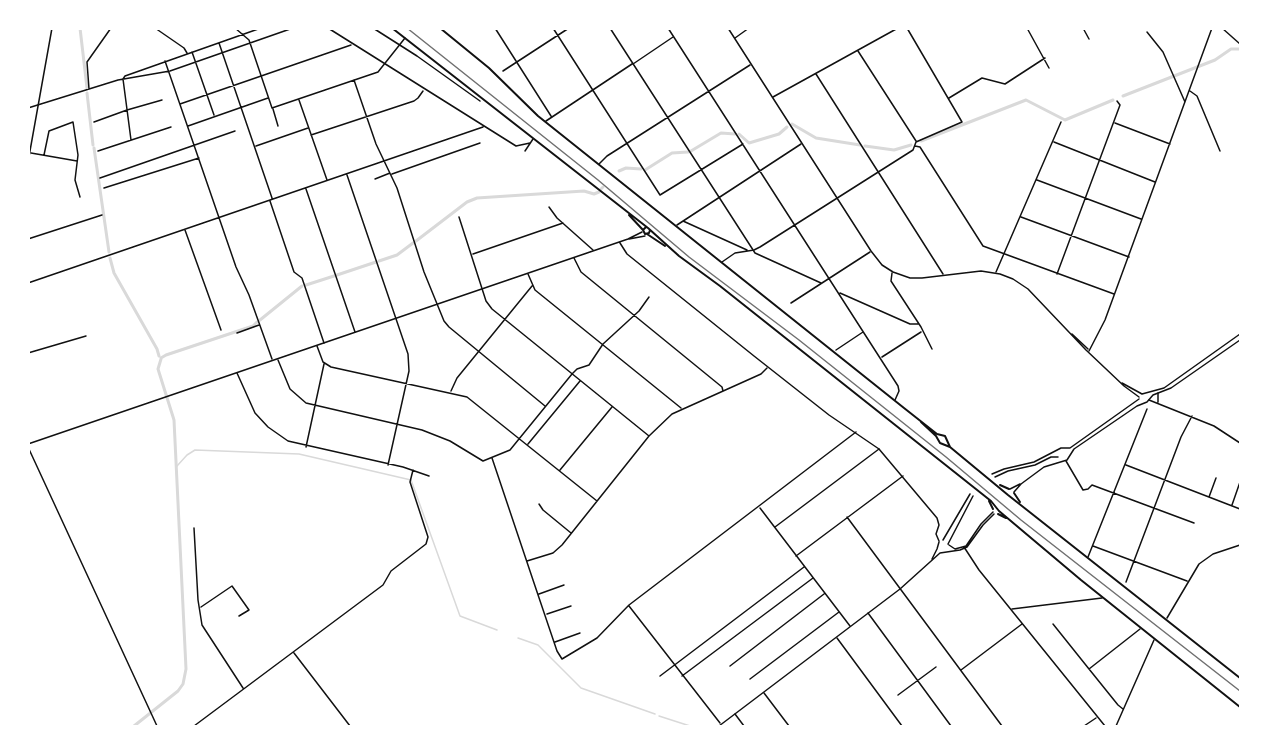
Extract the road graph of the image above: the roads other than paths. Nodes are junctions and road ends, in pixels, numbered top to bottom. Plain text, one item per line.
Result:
1 (52, 28) edge
2 (111, 28) edge
3 (155, 28) edge
4 (235, 28) edge
5 (261, 28) edge
6 (293, 28) edge
7 (328, 28) edge
8 (373, 28) edge
9 (392, 28) edge
10 (440, 28) edge
11 (495, 28) edge
12 (553, 28) edge
13 (569, 28) edge
14 (610, 28) edge
15 (668, 28) edge
16 (728, 28) edge
17 (749, 28) edge
18 (898, 28) edge
19 (907, 28) edge
20 (1027, 28) edge
21 (1083, 28) edge
22 (1212, 28) edge
23 (1222, 28) edge
24 (333, 30) edge
25 (449, 30) edge
26 (1147, 32) dead end
27 (446, 33) junction
28 (243, 34) junction
29 (558, 36) junction
30 (674, 37) junction
31 (405, 38) junction
32 (734, 38) junction
33 (1089, 39) dead end
34 (219, 43) junction
35 (250, 44) junction
36 (352, 44) junction
37 (1240, 44) edge
38 (400, 45) junction
39 (857, 51) junction
40 (192, 52) junction
41 (188, 53) junction
42 (223, 53) junction
43 (1045, 58) junction
44 (165, 61) junction
45 (196, 62) junction
46 (516, 62) junction
47 (633, 64) junction
48 (751, 64) junction
49 (385, 65) junction
50 (1049, 68) dead end
51 (168, 71) junction
52 (503, 71) dead end
53 (816, 74) junction
54 (261, 76) junction
55 (123, 79) junction
56 (354, 80) junction
57 (234, 86) junction
58 (424, 89) junction
59 (89, 90) junction
60 (592, 90) junction
61 (709, 91) junction
62 (1190, 91) junction
63 (207, 95) junction
64 (772, 97) junction
65 (269, 98) junction
66 (949, 98) junction
67 (298, 99) junction
68 (162, 100) dead end
69 (480, 101) dead end
70 (1117, 101) dead end
71 (1185, 102) junction
72 (39, 104) junction
73 (179, 104) junction
74 (241, 107) junction
75 (28, 108) edge
76 (272, 108) junction
77 (127, 110) junction
78 (214, 116) junction
79 (367, 116) junction
80 (551, 117) junction
81 (668, 117) junction
82 (94, 122) dead end
83 (545, 122) junction
84 (1061, 122) dead end
85 (1114, 123) junction
86 (187, 126) junction
87 (278, 126) dead end
88 (171, 127) dead end
89 (483, 127) junction
90 (309, 128) junction
91 (235, 132) dead end
92 (311, 135) junction
93 (533, 138) junction
94 (131, 140) junction
95 (916, 142) junction
96 (1053, 142) junction
97 (30, 143) edge
98 (480, 143) dead end
99 (530, 143) junction
100 (627, 143) junction
101 (743, 144) junction
102 (802, 144) junction
103 (1170, 144) junction
104 (194, 146) junction
105 (255, 146) junction
106 (915, 146) junction
107 (98, 151) dead end
108 (525, 151) dead end
109 (1220, 151) dead end
110 (30, 153) junction
111 (44, 155) junction
112 (199, 158) junction
113 (1100, 160) junction
114 (77, 161) junction
115 (383, 161) junction
116 (28, 162) edge
117 (598, 164) junction
118 (701, 170) junction
119 (760, 171) junction
120 (879, 171) junction
121 (346, 174) junction
122 (391, 174) junction
123 (100, 178) dead end
124 (375, 179) dead end
125 (327, 180) junction
126 (1037, 180) junction
127 (1156, 182) junction
128 (104, 188) dead end
129 (306, 188) junction
130 (80, 197) dead end
131 (719, 197) junction
132 (836, 198) junction
133 (1085, 198) junction
134 (271, 200) junction
135 (549, 207) dead end
136 (620, 207) junction
137 (102, 214) dead end
138 (1020, 216) junction
139 (219, 217) junction
140 (459, 217) dead end
141 (1142, 219) junction
142 (682, 221) junction
143 (562, 223) junction
144 (795, 224) junction
145 (676, 226) junction
146 (646, 227) junction
147 (185, 229) junction
148 (650, 230) junction
149 (643, 231) junction
150 (647, 234) junction
151 (1071, 236) junction
152 (637, 237) junction
153 (28, 239) edge
154 (620, 242) junction
155 (670, 249) junction
156 (593, 251) junction
157 (749, 251) junction
158 (755, 252) junction
159 (871, 252) junction
160 (472, 255) junction
161 (1003, 255) junction
162 (1129, 257) junction
163 (574, 258) junction
164 (722, 263) junction
165 (893, 272) junction
166 (528, 273) junction
167 (996, 273) junction
168 (1057, 274) junction
169 (943, 275) junction
170 (829, 278) junction
171 (28, 283) edge
172 (821, 283) junction
173 (532, 285) junction
174 (482, 289) junction
175 (839, 292) junction
176 (1114, 294) junction
177 (649, 297) dead end
178 (791, 303) dead end
179 (438, 304) junction
180 (634, 315) junction
181 (396, 318) junction
182 (505, 320) junction
183 (918, 324) junction
184 (260, 325) junction
185 (221, 330) dead end
186 (864, 331) junction
187 (921, 331) junction
188 (355, 332) junction
189 (237, 333) dead end
190 (1240, 334) edge
191 (86, 336) dead end
192 (1240, 340) edge
193 (324, 343) junction
194 (603, 344) junction
195 (316, 345) junction
196 (932, 349) dead end
197 (836, 350) dead end
198 (1089, 351) junction
199 (478, 352) junction
200 (28, 353) edge
201 (278, 358) junction
202 (881, 358) junction
203 (272, 360) junction
204 (325, 363) junction
205 (768, 367) junction
206 (237, 372) junction
207 (572, 374) junction
208 (580, 380) junction
209 (1122, 383) junction
210 (406, 384) junction
211 (723, 391) junction
212 (451, 393) junction
213 (1158, 393) junction
214 (1142, 394) junction
215 (1146, 394) junction
216 (1139, 398) junction
217 (1148, 399) junction
218 (895, 401) junction
219 (1143, 402) junction
220 (1158, 403) junction
221 (315, 406) junction
222 (612, 406) junction
223 (546, 407) junction
224 (682, 409) junction
225 (1147, 409) dead end
226 (1192, 416) junction
227 (397, 424) junction
228 (856, 432) junction
229 (650, 436) junction
230 (939, 437) junction
231 (520, 439) junction
232 (946, 440) junction
233 (942, 443) junction
234 (1240, 443) edge
235 (28, 445) edge
236 (527, 445) junction
237 (306, 447) junction
238 (950, 447) junction
239 (879, 449) junction
240 (1066, 449) junction
241 (1058, 451) junction
242 (1070, 455) junction
243 (1058, 457) junction
244 (492, 458) junction
245 (1064, 461) junction
246 (1051, 464) junction
247 (388, 465) junction
248 (1125, 465) junction
249 (413, 470) junction
250 (560, 471) junction
251 (992, 474) dead end
252 (429, 476) dead end
253 (903, 476) junction
254 (995, 477) dead end
255 (1216, 478) dead end
256 (1164, 480) junction
257 (1240, 482) edge
258 (997, 484) junction
259 (1021, 484) junction
260 (1010, 489) junction
261 (1014, 493) junction
262 (1113, 493) junction
263 (970, 494) dead end
264 (1008, 495) junction
265 (973, 496) dead end
266 (1209, 497) junction
267 (597, 501) junction
268 (539, 504) dead end
269 (1022, 505) junction
270 (1231, 506) junction
271 (759, 507) junction
272 (1154, 508) junction
273 (1240, 509) edge
274 (996, 511) junction
275 (848, 518) junction
276 (1194, 523) dead end
277 (194, 528) dead end
278 (775, 528) junction
279 (572, 533) junction
280 (943, 540) junction
281 (939, 541) junction
282 (949, 544) junction
283 (1240, 545) edge
284 (1093, 546) junction
285 (964, 548) junction
286 (937, 549) junction
287 (946, 551) junction
288 (941, 553) junction
289 (796, 556) junction
290 (1089, 557) junction
291 (526, 561) junction
292 (930, 561) junction
293 (1134, 561) junction
294 (804, 567) junction
295 (813, 579) junction
296 (1188, 581) junction
297 (1126, 582) dead end
298 (564, 585) dead end
299 (900, 589) junction
300 (824, 593) junction
301 (538, 594) junction
302 (1103, 598) junction
303 (629, 605) junction
304 (571, 606) dead end
305 (200, 607) junction
306 (1011, 610) junction
307 (839, 612) junction
308 (868, 613) junction
309 (545, 615) junction
310 (239, 616) dead end
311 (1167, 619) junction
312 (1022, 624) junction
313 (1053, 624) dead end
314 (850, 627) junction
315 (1141, 628) junction
316 (580, 633) dead end
317 (836, 637) junction
318 (1154, 639) junction
319 (554, 642) junction
320 (293, 652) junction
321 (675, 666) junction
322 (730, 666) dead end
323 (936, 667) dead end
324 (1089, 669) junction
325 (961, 671) junction
326 (660, 676) dead end
327 (682, 676) junction
328 (1240, 678) edge
329 (750, 679) dead end
330 (918, 680) junction
331 (244, 689) junction
332 (764, 692) junction
333 (898, 695) dead end
334 (1240, 707) edge
335 (1124, 709) junction
336 (735, 714) junction
337 (1097, 717) junction
338 (157, 726) edge
339 (194, 726) edge
340 (350, 726) edge
341 (720, 726) edge
342 (744, 726) edge
343 (789, 726) edge
344 (902, 726) edge
345 (951, 726) edge
346 (1002, 726) edge
347 (1084, 726) edge
348 (1105, 726) edge
349 (1116, 726) edge

1 - 72 street
2 - 59 street
3 - 41 street
4 - 28 street
5 - 28 street
6 - 35 street
7 - 24 street
8 - 38 street
9 - 31 main road
10 - 27 main road
11 - 46 street
12 - 29 street
13 - 29 street
14 - 47 street
15 - 30 street
16 - 32 street
17 - 32 street
18 - 39 street
19 - 66 street
20 - 43 street
21 - 33 street
22 - 62 street
23 - 37 street
24 - 36 street
25 - 27 street
26 - 71 street
27 - 83 main road
28 - 34 street
28 - 35 street
29 - 46 street
29 - 60 street
30 - 47 street
30 - 61 street
31 - 38 street
31 - 93 main road
32 - 48 street
34 - 40 street
34 - 42 street
35 - 42 street
35 - 54 street
36 - 49 street
36 - 54 street
38 - 49 street
38 - 69 street
39 - 53 street
39 - 95 street
40 - 41 street
40 - 45 street
41 - 44 street
42 - 45 street
42 - 57 street
43 - 50 street
43 - 66 street
44 - 51 street
44 - 55 street
45 - 51 street
45 - 63 street
46 - 52 street
46 - 80 street
47 - 60 street
47 - 81 street
48 - 61 street
48 - 64 street
49 - 56 street
49 - 58 street
51 - 55 street
51 - 73 street
53 - 64 street
53 - 120 street
54 - 57 street
54 - 65 street
55 - 59 street
55 - 77 street
56 - 67 street
56 - 79 street
57 - 63 street
57 - 74 street
58 - 79 street
58 - 89 street
59 - 72 street
60 - 80 street
60 - 100 street
61 - 81 street
61 - 101 street
62 - 71 street
62 - 109 street
63 - 73 street
63 - 78 street
64 - 102 street
65 - 74 street
65 - 76 street
66 - 95 street
67 - 76 street
67 - 90 street
68 - 77 street
70 - 85 street
71 - 103 street
72 - 75 street
72 - 97 street
73 - 86 street
74 - 78 street
74 - 105 street
76 - 87 street
77 - 82 street
77 - 94 street
78 - 86 street
79 - 92 street
79 - 115 street
80 - 83 street
81 - 100 street
81 - 118 street
83 - 117 main road
84 - 96 street
85 - 103 street
85 - 113 street
86 - 104 street
88 - 94 street
89 - 99 street
89 - 115 street
90 - 92 street
90 - 105 street
91 - 104 street
92 - 125 street
93 - 99 street
93 - 136 main road
94 - 107 street
95 - 106 street
96 - 113 street
96 - 126 street
97 - 110 street
98 - 122 street
99 - 108 street
100 - 117 street
100 - 118 street
101 - 118 street
101 - 119 street
102 - 119 street
102 - 132 street
103 - 127 street
104 - 112 street
104 - 123 street
105 - 134 street
106 - 120 street
106 - 161 street
110 - 111 street
110 - 116 street
111 - 114 street
111 - 114 street
112 - 128 street
112 - 139 street
113 - 127 street
113 - 133 street
114 - 130 street
115 - 121 street
115 - 122 street
117 - 145 main road
118 - 131 street
119 - 131 street
119 - 144 street
120 - 132 street
120 - 169 street
121 - 125 street
121 - 181 street
122 - 124 street
122 - 179 street
125 - 129 street
126 - 133 street
126 - 138 street
127 - 141 street
129 - 134 street
129 - 188 street
131 - 142 street
131 - 158 street
132 - 144 street
132 - 159 street
133 - 141 street
133 - 151 street
134 - 139 street
134 - 193 street
135 - 143 street
136 - 146 main road
136 - 149 main road
137 - 153 street
138 - 151 street
138 - 161 street
139 - 147 street
139 - 184 street
140 - 160 street
141 - 162 street
142 - 145 street
142 - 157 street
143 - 156 street
143 - 160 street
144 - 158 street
144 - 170 street
145 - 164 main road
146 - 148 main road
146 - 149 main road
147 - 171 street
147 - 185 street
148 - 150 main road
148 - 155 main road
149 - 150 main road
149 - 152 street
150 - 152 street
150 - 155 main road
151 - 162 street
151 - 168 street
152 - 154 street
154 - 156 street
154 - 205 street
155 - 274 main road
156 - 163 street
157 - 158 street
157 - 164 street
158 - 172 street
159 - 165 street
159 - 170 street
160 - 174 street
161 - 167 street
161 - 168 street
162 - 176 street
163 - 166 street
163 - 180 street
164 - 218 main road
165 - 169 street
165 - 183 street
166 - 173 street
166 - 174 street
167 - 169 street
167 - 198 street
168 - 176 street
170 - 172 street
170 - 175 street
172 - 178 street
173 - 182 street
173 - 194 street
174 - 179 street
174 - 182 street
175 - 183 street
175 - 186 street
176 - 198 street
177 - 180 street
179 - 181 street
179 - 199 street
180 - 194 street
180 - 211 street
181 - 188 street
181 - 210 street
182 - 199 street
182 - 207 street
183 - 187 street
184 - 189 street
184 - 203 street
186 - 197 street
186 - 202 street
187 - 196 street
187 - 202 street
188 - 193 street
190 - 215 street
191 - 200 street
192 - 213 street
193 - 195 street
194 - 207 street
194 - 224 street
195 - 201 street
195 - 204 street
198 - 209 street
199 - 212 street
199 - 223 street
201 - 203 street
201 - 221 street
202 - 218 street
203 - 206 street
204 - 210 street
204 - 221 street
205 - 211 street
205 - 228 street
206 - 235 street
206 - 237 street
207 - 208 street
207 - 223 street
208 - 222 street
208 - 236 street
209 - 214 street
209 - 216 street
210 - 212 street
210 - 227 street
211 - 224 street
212 - 231 street
213 - 217 street
213 - 220 street
214 - 215 street
214 - 216 street
215 - 217 street
216 - 219 street
216 - 240 street
217 - 219 street
217 - 220 street
218 - 230 main road
219 - 242 street
220 - 226 street
221 - 227 street
221 - 237 street
222 - 229 street
222 - 250 street
223 - 231 street
224 - 229 street
225 - 248 street
226 - 234 street
226 - 256 street
227 - 244 street
227 - 247 street
228 - 239 street
228 - 271 street
229 - 267 street
230 - 232 main road
230 - 233 main road
231 - 236 street
231 - 244 street
232 - 233 main road
232 - 238 main road
233 - 238 main road
235 - 338 street
236 - 250 street
237 - 247 street
238 - 258 main road
239 - 253 street
239 - 278 street
240 - 241 street
240 - 242 street
241 - 243 street
241 - 251 street
242 - 245 street
243 - 245 street
243 - 246 street
243 - 254 street
244 - 291 street
245 - 246 street
245 - 262 street
246 - 259 street
247 - 249 street
248 - 256 street
248 - 262 street
249 - 252 street
249 - 320 street
250 - 267 street
253 - 275 street
253 - 281 street
255 - 266 street
256 - 266 street
256 - 272 street
257 - 270 street
258 - 260 main road
258 - 264 main road
259 - 260 street
259 - 261 street
260 - 261 main road
260 - 264 main road
261 - 264 main road
261 - 269 main road
262 - 272 street
262 - 284 street
263 - 280 street
264 - 269 main road
265 - 282 street
266 - 270 street
267 - 279 street
268 - 279 street
269 - 290 main road
270 - 273 street
271 - 278 street
271 - 303 street
272 - 276 street
272 - 293 street
274 - 285 street
274 - 302 main road
275 - 289 street
275 - 299 street
277 - 305 street
278 - 289 street
279 - 291 street
280 - 281 street
280 - 282 street
281 - 286 street
282 - 285 street
282 - 287 street
283 - 296 street
284 - 290 street
284 - 293 street
285 - 287 street
285 - 306 street
286 - 288 street
286 - 292 street
287 - 288 street
288 - 292 street
289 - 294 street
290 - 311 main road
291 - 301 street
292 - 299 street
293 - 296 street
293 - 297 street
294 - 295 street
294 - 321 street
295 - 300 street
295 - 327 street
296 - 311 street
298 - 301 street
299 - 308 street
299 - 325 street
300 - 307 street
300 - 322 street
301 - 309 street
302 - 306 street
302 - 315 main road
303 - 319 street
303 - 321 street
304 - 309 street
305 - 310 street
305 - 331 street
306 - 312 street
307 - 314 street
307 - 329 street
308 - 314 street
308 - 330 street
309 - 319 street
311 - 328 main road
312 - 325 street
312 - 337 street
313 - 324 street
314 - 317 street
315 - 318 main road
315 - 324 street
316 - 319 street
317 - 332 street
317 - 344 street
318 - 334 main road
318 - 335 street
320 - 331 street
320 - 340 street
321 - 326 street
321 - 327 street
323 - 330 street
324 - 335 street
325 - 346 street
327 - 341 street
330 - 333 street
330 - 345 street
331 - 339 street
332 - 336 street
332 - 343 street
335 - 349 street
336 - 341 street
336 - 342 street
337 - 347 street
337 - 348 street

